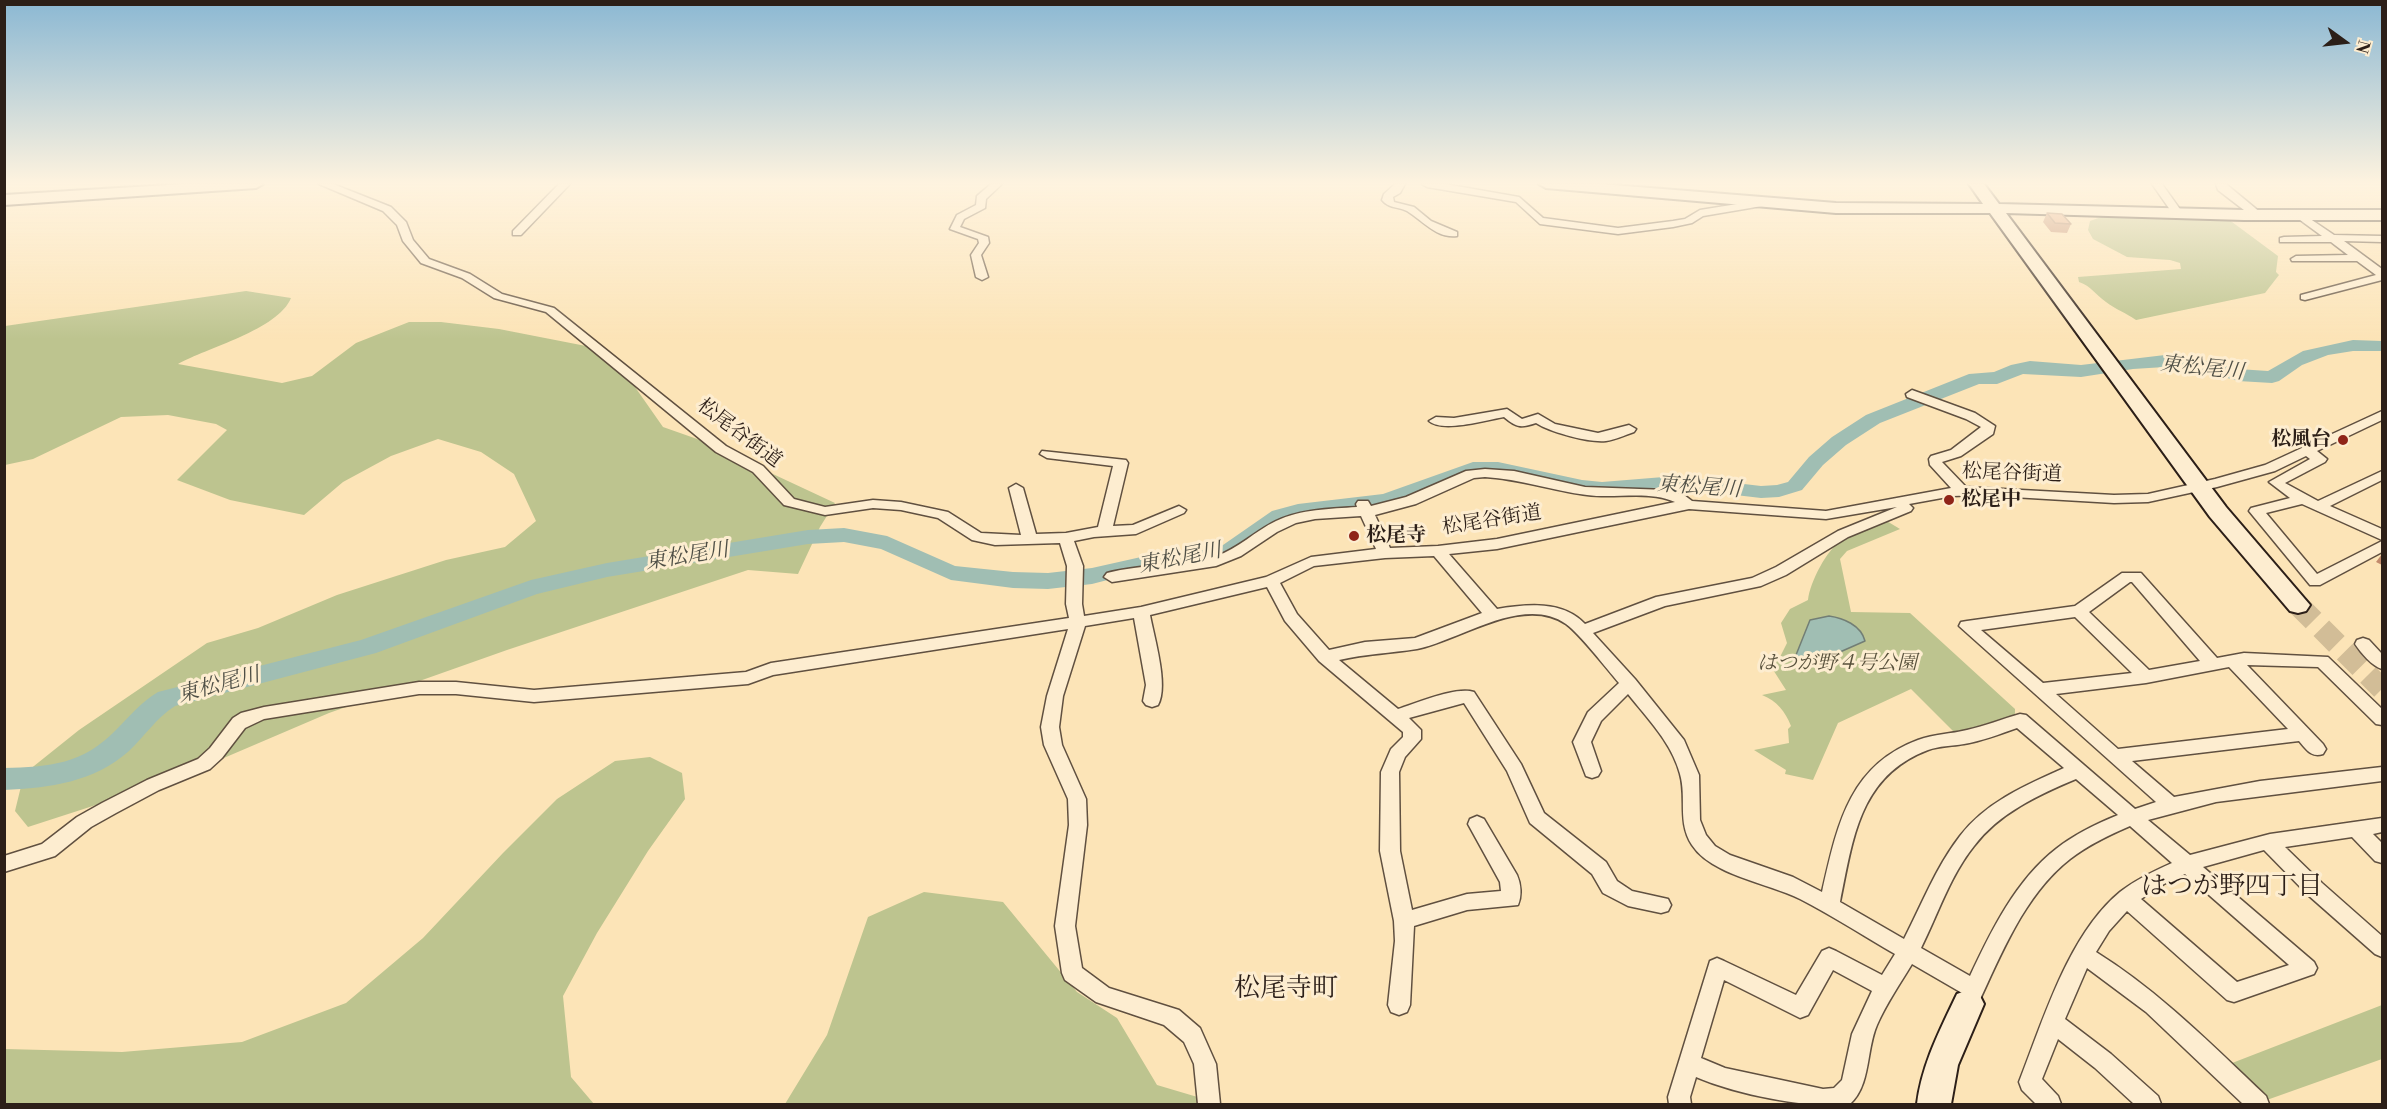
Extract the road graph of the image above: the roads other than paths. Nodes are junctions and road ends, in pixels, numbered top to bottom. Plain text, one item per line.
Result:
1 (405, 236) edge
2 (977, 236) edge
3 (2015, 236) edge
4 (2330, 236) edge
5 (2333, 238) junction
6 (2382, 238) edge
7 (2284, 240) dead end
8 (2360, 258) junction
9 (2296, 259) dead end
10 (2382, 275) edge
11 (982, 277) dead end
12 (2305, 297) dead end
13 (1912, 394) dead end
14 (2382, 416) edge
15 (1436, 421) dead end
16 (1629, 429) dead end
17 (2308, 451) junction
18 (1047, 454) dead end
19 (2382, 475) edge
20 (2199, 487) junction
21 (1016, 488) dead end
22 (1964, 492) junction
23 (1931, 497) junction
24 (2305, 499) junction
25 (1689, 505) junction
26 (2320, 506) junction
27 (1364, 507) junction
28 (1179, 510) dead end
29 (1104, 531) junction
30 (2382, 535) edge
31 (1066, 538) junction
32 (1030, 539) junction
33 (2382, 546) edge
34 (1438, 551) junction
35 (1385, 553) junction
36 (1112, 577) dead end
37 (1271, 581) junction
38 (2298, 605) tunnel mouth
39 (2079, 611) junction
40 (1142, 612) junction
41 (1493, 615) junction
42 (1078, 622) junction
43 (1583, 631) junction
44 (1325, 657) junction
45 (2234, 662) junction
46 (2214, 666) junction
47 (2146, 677) junction
48 (1629, 683) junction
49 (2039, 690) junction
50 (1152, 701) dead end
51 (1396, 716) junction
52 (2382, 719) edge
53 (2302, 734) junction
54 (2317, 749) dead end
55 (2113, 756) junction
56 (2078, 770) junction
57 (1592, 771) dead end
58 (2382, 774) edge
59 (2170, 805) junction
60 (2133, 817) junction
61 (1477, 824) dead end
62 (2382, 825) edge
63 (2356, 829) junction
64 (2268, 842) junction
65 (2382, 855) edge
66 (4, 864) edge
67 (2189, 864) junction
68 (2125, 899) junction
69 (1661, 905) dead end
70 (1829, 905) junction
71 (1404, 921) junction
72 (2382, 948) edge
73 (1908, 951) junction
74 (2083, 956) junction
75 (1884, 987) junction
76 (1971, 996) junction
77 (1399, 1005) dead end
78 (2054, 1022) junction
79 (1689, 1062) junction
80 (1209, 1104) edge
81 (1680, 1104) edge
82 (1934, 1104) edge
83 (2050, 1104) edge
84 (2150, 1104) edge
85 (2258, 1104) edge

1 - 32 street, 松尾谷街道
2 - 11 street
3 - 20 main road
4 - 5 street
5 - 6 street
5 - 7 street
5 - 8 street
8 - 9 street
8 - 10 street
10 - 12 street
13 - 22 street
14 - 17 street, 松尾谷街道
15 - 16 street
17 - 20 street, 松尾谷街道
17 - 24 street
18 - 29 street
19 - 26 street
20 - 22 street, 松尾谷街道
20 - 38 main road
21 - 32 street
22 - 23 street, 松尾谷街道
23 - 25 street, 松尾谷街道
23 - 43 street
24 - 26 street
24 - 33 street
25 - 27 street
25 - 34 street, 松尾谷街道
26 - 30 street
27 - 35 street
27 - 36 street
28 - 29 street, 松尾谷街道
29 - 31 street, 松尾谷街道
31 - 32 street, 松尾谷街道
31 - 42 street
34 - 35 street, 松尾谷街道
34 - 41 street
35 - 37 street, 松尾谷街道
37 - 40 street, 松尾谷街道
37 - 44 street
39 - 46 street
39 - 47 street
39 - 49 street
40 - 42 street, 松尾谷街道
40 - 50 street
41 - 43 street
41 - 44 street
42 - 66 street, 松尾谷街道
42 - 80 street
43 - 48 street
44 - 51 street
45 - 46 street
45 - 52 street
45 - 53 street
46 - 47 street
47 - 49 street
48 - 57 street
48 - 70 street
49 - 55 street
51 - 69 street
51 - 71 street
53 - 54 street
53 - 55 street
55 - 59 street
56 - 60 street
56 - 70 street
56 - 73 street
58 - 59 street
59 - 60 street
60 - 67 street
60 - 76 street
61 - 71 street
62 - 63 street
63 - 64 street
63 - 65 street
64 - 67 street
64 - 72 street
67 - 68 street
67 - 68 street
68 - 74 street
70 - 73 street
71 - 77 street
73 - 75 street
73 - 76 street
74 - 78 street
74 - 85 street
75 - 79 street
75 - 79 street
76 - 82 main road
78 - 83 street
78 - 84 street
79 - 81 street

